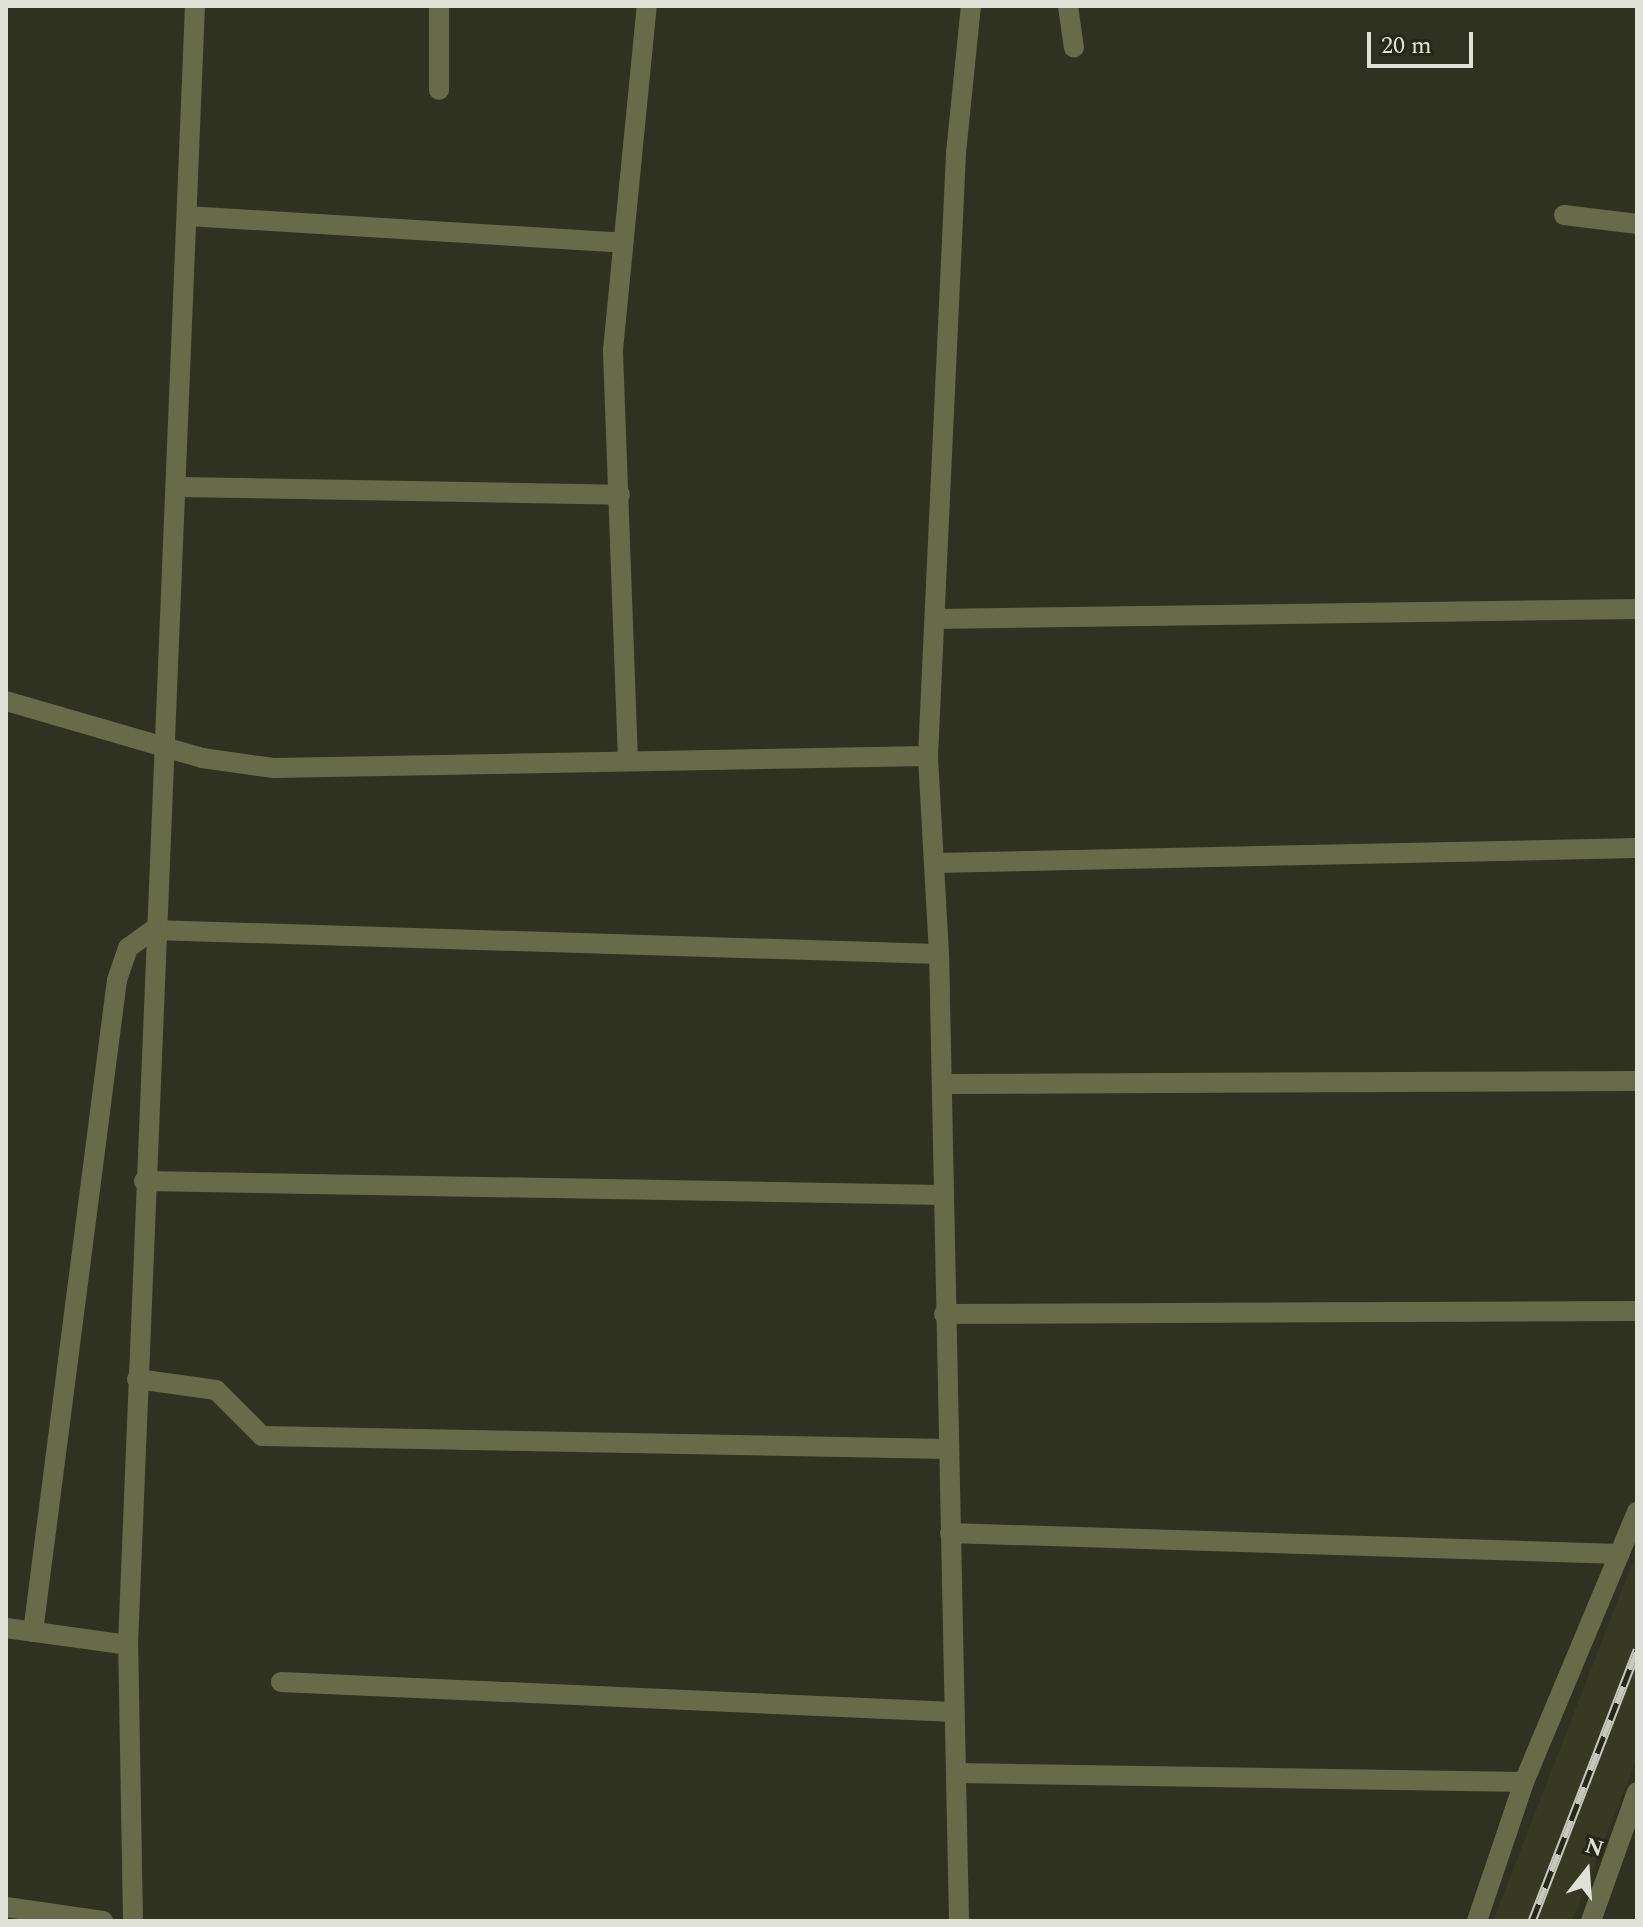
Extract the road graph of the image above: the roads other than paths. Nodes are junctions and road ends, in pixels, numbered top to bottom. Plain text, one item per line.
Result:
1 (195, 6) edge
2 (439, 6) edge
3 (647, 6) edge
4 (971, 6) edge
5 (1068, 6) edge
6 (1074, 48) dead end
7 (439, 90) dead end
8 (1564, 215) dead end
9 (187, 216) junction
10 (1637, 224) edge
11 (623, 243) junction
12 (178, 487) junction
13 (620, 495) junction
14 (1637, 609) edge
15 (935, 619) junction
16 (6, 701) edge
17 (168, 749) junction
18 (928, 756) junction
19 (628, 761) junction
20 (1637, 848) edge
21 (934, 863) junction
22 (153, 930) junction
23 (939, 954) junction
24 (1637, 1081) edge
25 (942, 1084) junction
26 (144, 1181) junction
27 (944, 1195) junction
28 (1637, 1311) edge
29 (944, 1314) junction
30 (137, 1379) junction
31 (948, 1449) junction
32 (1637, 1512) edge
33 (950, 1533) junction
34 (1620, 1554) junction
35 (6, 1628) edge
36 (33, 1632) junction
37 (128, 1645) junction
38 (281, 1682) dead end
39 (954, 1712) junction
40 (956, 1773) junction
41 (1524, 1782) junction
42 (1637, 1792) edge
43 (6, 1907) edge
44 (103, 1921) edge
45 (133, 1921) edge
46 (959, 1921) edge
47 (1477, 1921) edge
48 (1591, 1921) edge

1 - 9 street
2 - 7 street
3 - 11 street
4 - 15 street
5 - 6 street
8 - 10 street
9 - 11 street
9 - 12 street
11 - 13 street
12 - 13 street
12 - 17 street
13 - 19 street
14 - 15 street
15 - 18 street
16 - 17 street
17 - 19 street
17 - 22 street
18 - 19 street
18 - 21 street
20 - 21 street
21 - 23 street
22 - 23 street
22 - 26 street
22 - 36 street
23 - 25 street
24 - 25 street
25 - 27 street
26 - 27 street
26 - 30 street
27 - 29 street
28 - 29 street
29 - 31 street
30 - 31 street
30 - 37 street
31 - 33 street
32 - 34 street
33 - 34 street
33 - 39 street
34 - 41 street
35 - 36 street
36 - 37 street
37 - 45 street
38 - 39 street
39 - 40 street
40 - 41 street
40 - 46 street
41 - 47 street
42 - 48 street
43 - 44 street

